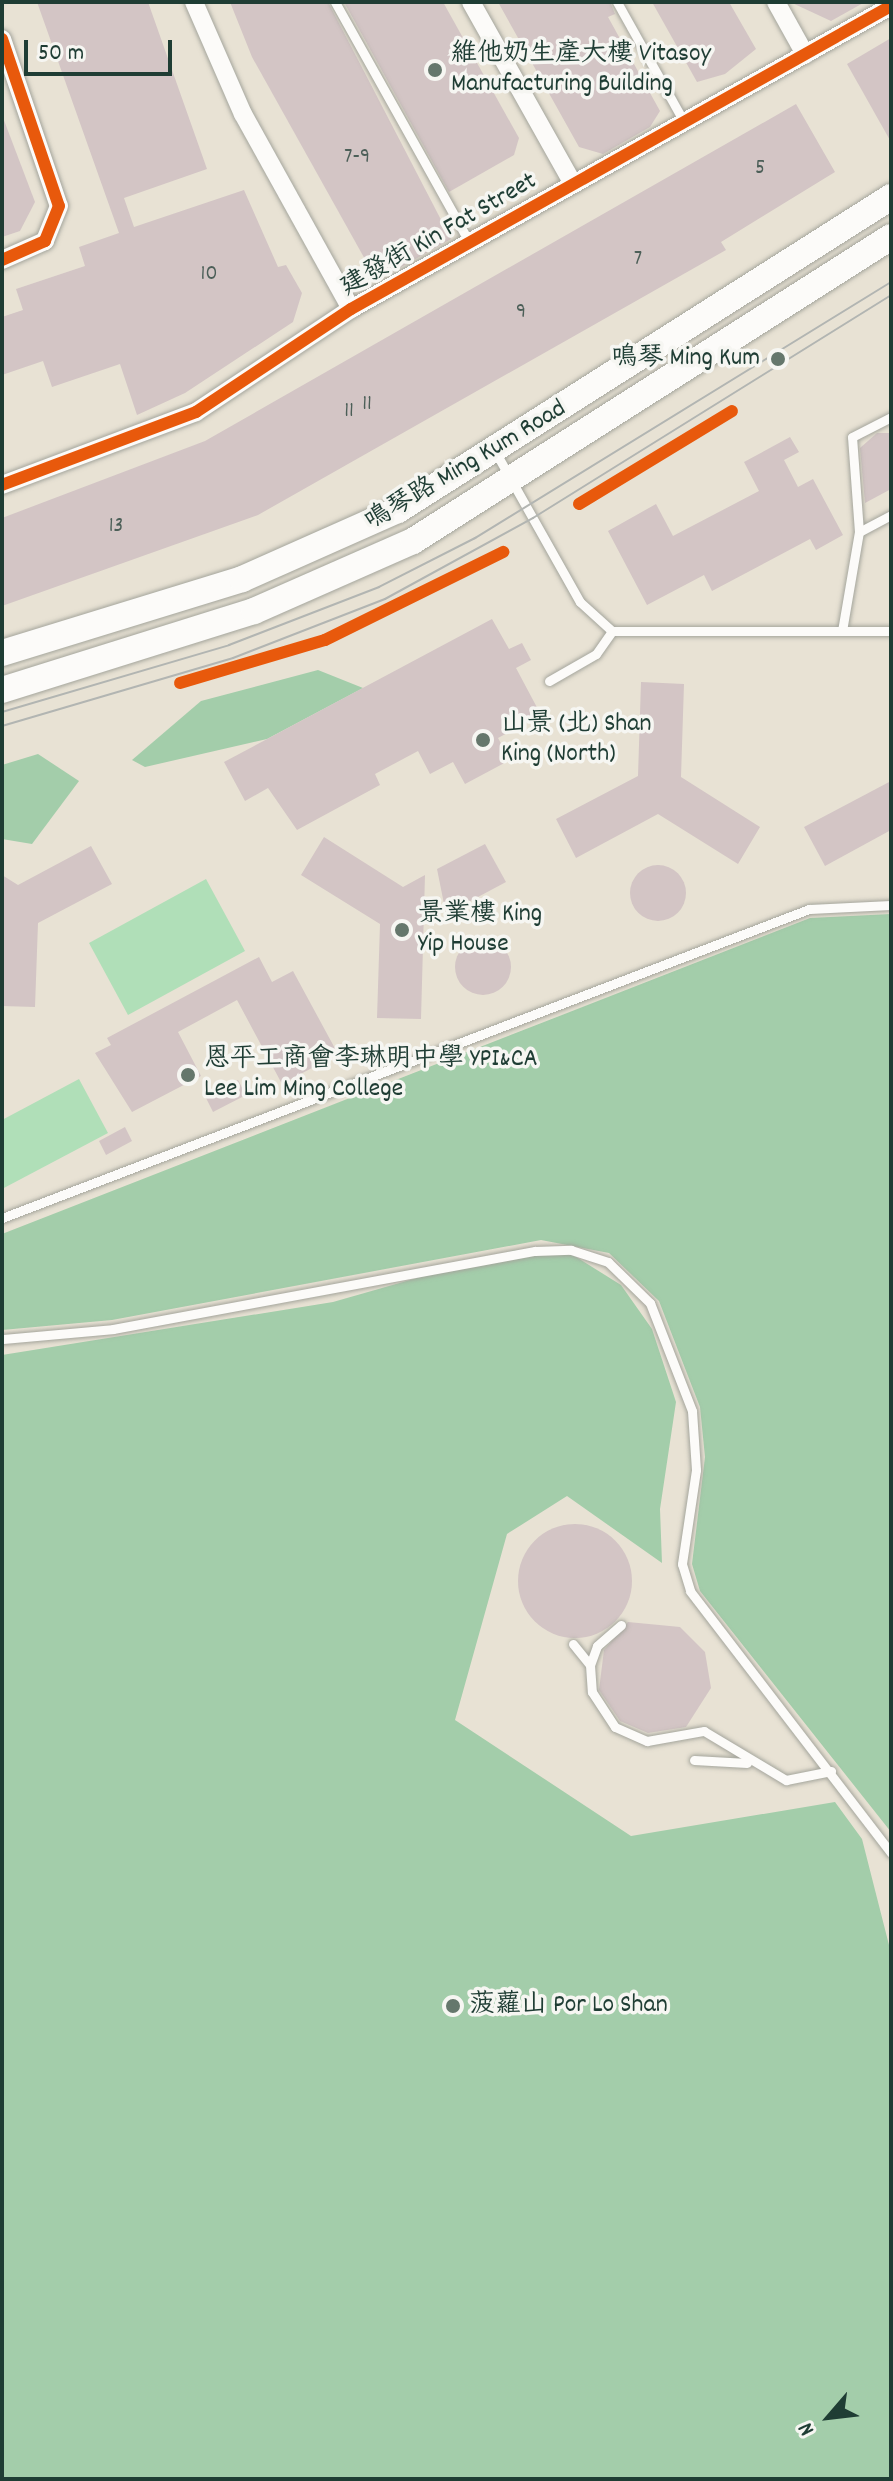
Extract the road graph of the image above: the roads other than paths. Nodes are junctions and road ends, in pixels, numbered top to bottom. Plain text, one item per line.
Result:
1 (194, 2) edge
2 (335, 2) edge
3 (471, 2) edge
4 (617, 2) edge
5 (776, 2) edge
6 (891, 6) edge
7 (2, 39) edge
8 (805, 54) junction
9 (9, 84) edge
10 (684, 122) junction
11 (573, 184) junction
12 (891, 197) edge
13 (891, 237) edge
14 (469, 242) junction
15 (2, 260) edge
16 (351, 309) junction
17 (891, 417) edge
18 (496, 453) junction
19 (513, 483) junction
20 (2, 485) edge
21 (891, 515) edge
22 (859, 532) junction
23 (612, 631) junction
24 (842, 631) junction
25 (891, 631) edge
26 (2, 653) edge
27 (549, 681) dead end
28 (2, 690) edge
29 (891, 905) edge
30 (2, 1218) edge
31 (2, 1339) edge
32 (621, 1625) dead end
33 (573, 1644) dead end
34 (590, 1665) junction
35 (694, 1760) dead end
36 (754, 1764) junction
37 (831, 1771) junction
38 (891, 1853) edge

1 - 16 street
2 - 14 lane
3 - 11 street
4 - 10 lane
5 - 8 street
6 - 8 street, 建發街 Kin Fat Street
7 - 9 street
8 - 10 street, 建發街 Kin Fat Street
9 - 15 street
10 - 11 street, 建發街 Kin Fat Street
11 - 14 street, 建發街 Kin Fat Street
12 - 18 main road, 鳴琴路 Ming Kum Road
13 - 19 main road, 鳴琴路 Ming Kum Road
14 - 16 street, 建發街 Kin Fat Street
16 - 20 street, 建發街 Kin Fat Street
17 - 22 lane
18 - 19 lane
18 - 26 main road, 鳴琴路 Ming Kum Road
19 - 23 lane
19 - 28 main road, 鳴琴路 Ming Kum Road
21 - 22 lane
22 - 24 lane
23 - 24 lane
23 - 27 lane
24 - 25 lane
29 - 30 lane
31 - 37 lane
32 - 34 lane
33 - 34 lane
34 - 36 lane
35 - 36 lane
36 - 37 lane
37 - 38 lane

